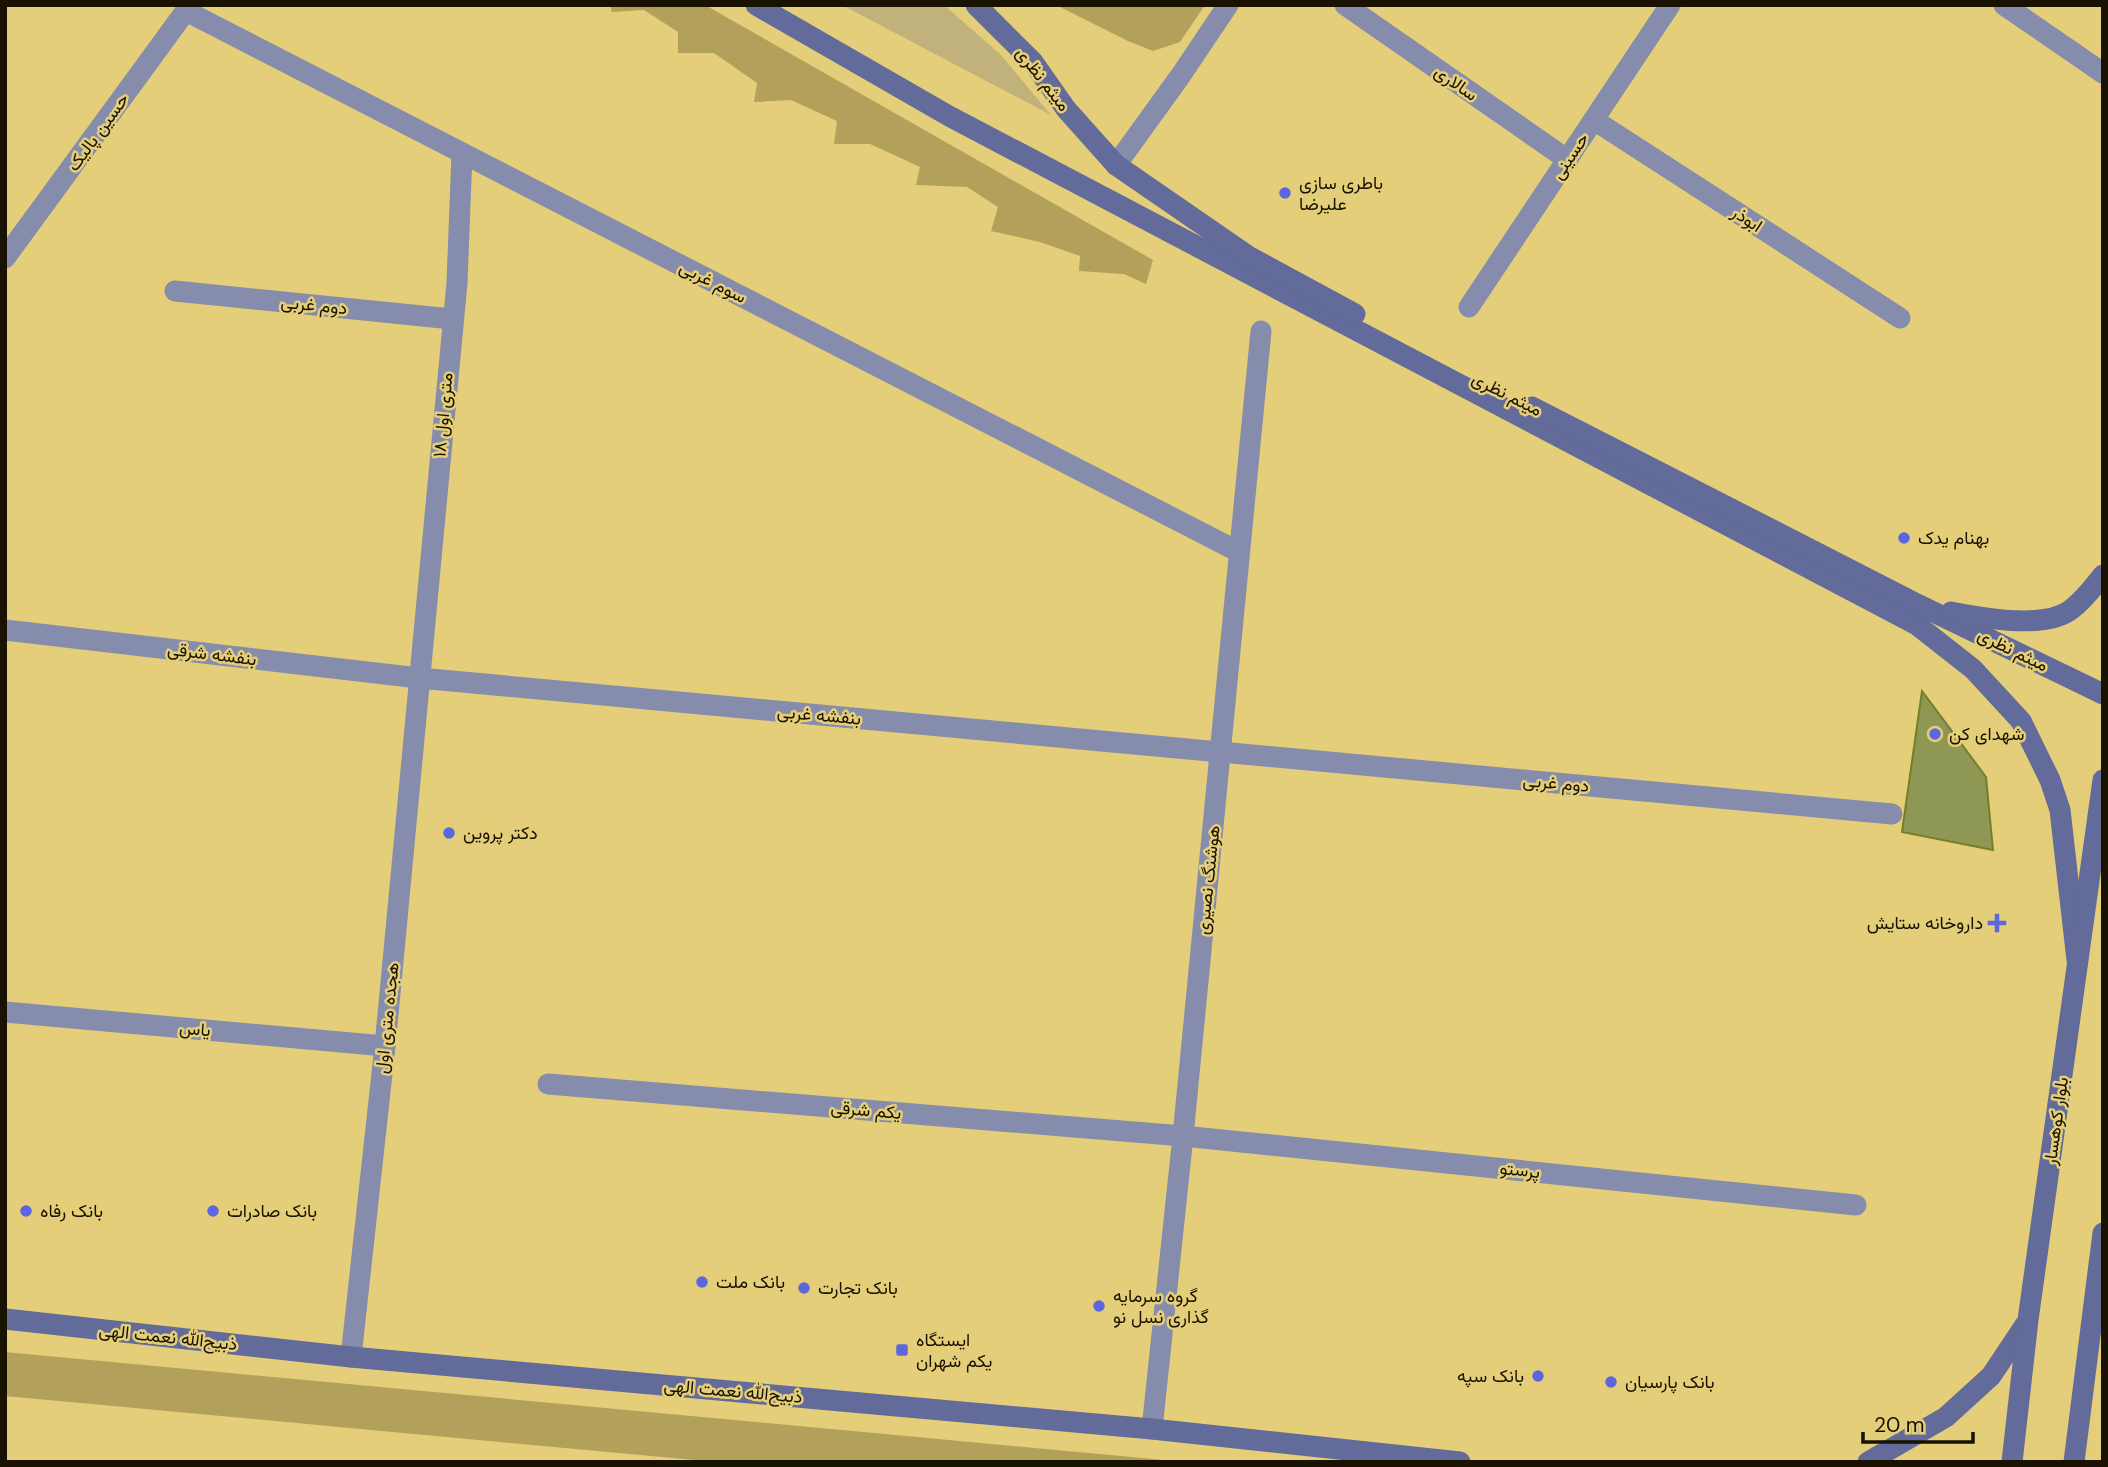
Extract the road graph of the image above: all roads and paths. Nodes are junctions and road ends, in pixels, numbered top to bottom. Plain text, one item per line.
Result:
1 (756, 5) edge
2 (976, 5) edge
3 (1228, 5) edge
4 (1345, 5) edge
5 (1670, 5) edge
6 (2004, 5) edge
7 (188, 8) edge
8 (2103, 73) edge
9 (1594, 120) junction
10 (462, 153) junction
11 (1567, 160) junction
12 (1116, 165) junction
13 (5, 258) edge
14 (176, 291) dead end
15 (1469, 307) dead end
16 (1900, 318) dead end
17 (452, 319) junction
18 (1261, 331) dead end
19 (1240, 552) junction
20 (2103, 575) edge
21 (1919, 605) junction
22 (5, 630) edge
23 (419, 678) junction
24 (2103, 694) edge
25 (1220, 752) junction
26 (2103, 780) edge
27 (1892, 814) dead end
28 (2077, 960) junction
29 (5, 1012) edge
30 (385, 1046) junction
31 (548, 1084) dead end
32 (1183, 1136) junction
33 (1856, 1205) dead end
34 (2103, 1233) edge
35 (5, 1319) edge
36 (2028, 1320) junction
37 (351, 1357) junction
38 (1152, 1429) junction
39 (1460, 1462) edge
40 (1868, 1462) edge
41 (2012, 1462) edge
42 (2074, 1462) edge

1 - 28 main road
2 - 12 main road, میثم نظری
3 - 12 street
4 - 11 street, سالاری
5 - 9 street, حسینی
6 - 8 street
7 - 10 street, سوم غربی
7 - 13 street, حسین پالیک
9 - 11 street, حسینی
9 - 16 street, ابوذر
10 - 17 street, ۱۸ متری اول
10 - 19 street, سوم غربی
11 - 15 street, حسینی
12 - 21 main road, میثم نظری
14 - 17 street, دوم غربی
17 - 23 street, ۱۸ متری اول
18 - 19 street, هوشنگ نصیری
19 - 25 street, هوشنگ نصیری
20 - 21 main road
21 - 24 main road, میثم نظری
22 - 23 street, بنفشه شرقی
23 - 25 street, بنفشه غربی
23 - 30 street, هجده متری اول
25 - 27 street, دوم غربی
25 - 32 street, هوشنگ نصیری
26 - 28 main road, بلوار کوهسار
28 - 36 main road, بلوار کوهسار
29 - 30 street, یاس
30 - 37 street, هجده متری اول
31 - 32 street, یکم شرقی
32 - 33 street, پرستو
32 - 38 street, هوشنگ نصیری
34 - 42 main road
35 - 37 main road, ذبیح‌الله نعمت الهی
36 - 40 main road
36 - 41 main road, بلوار کوهسار
37 - 38 main road, ذبیح‌الله نعمت الهی
38 - 39 main road, ذبیح‌الله نعمت الهی

